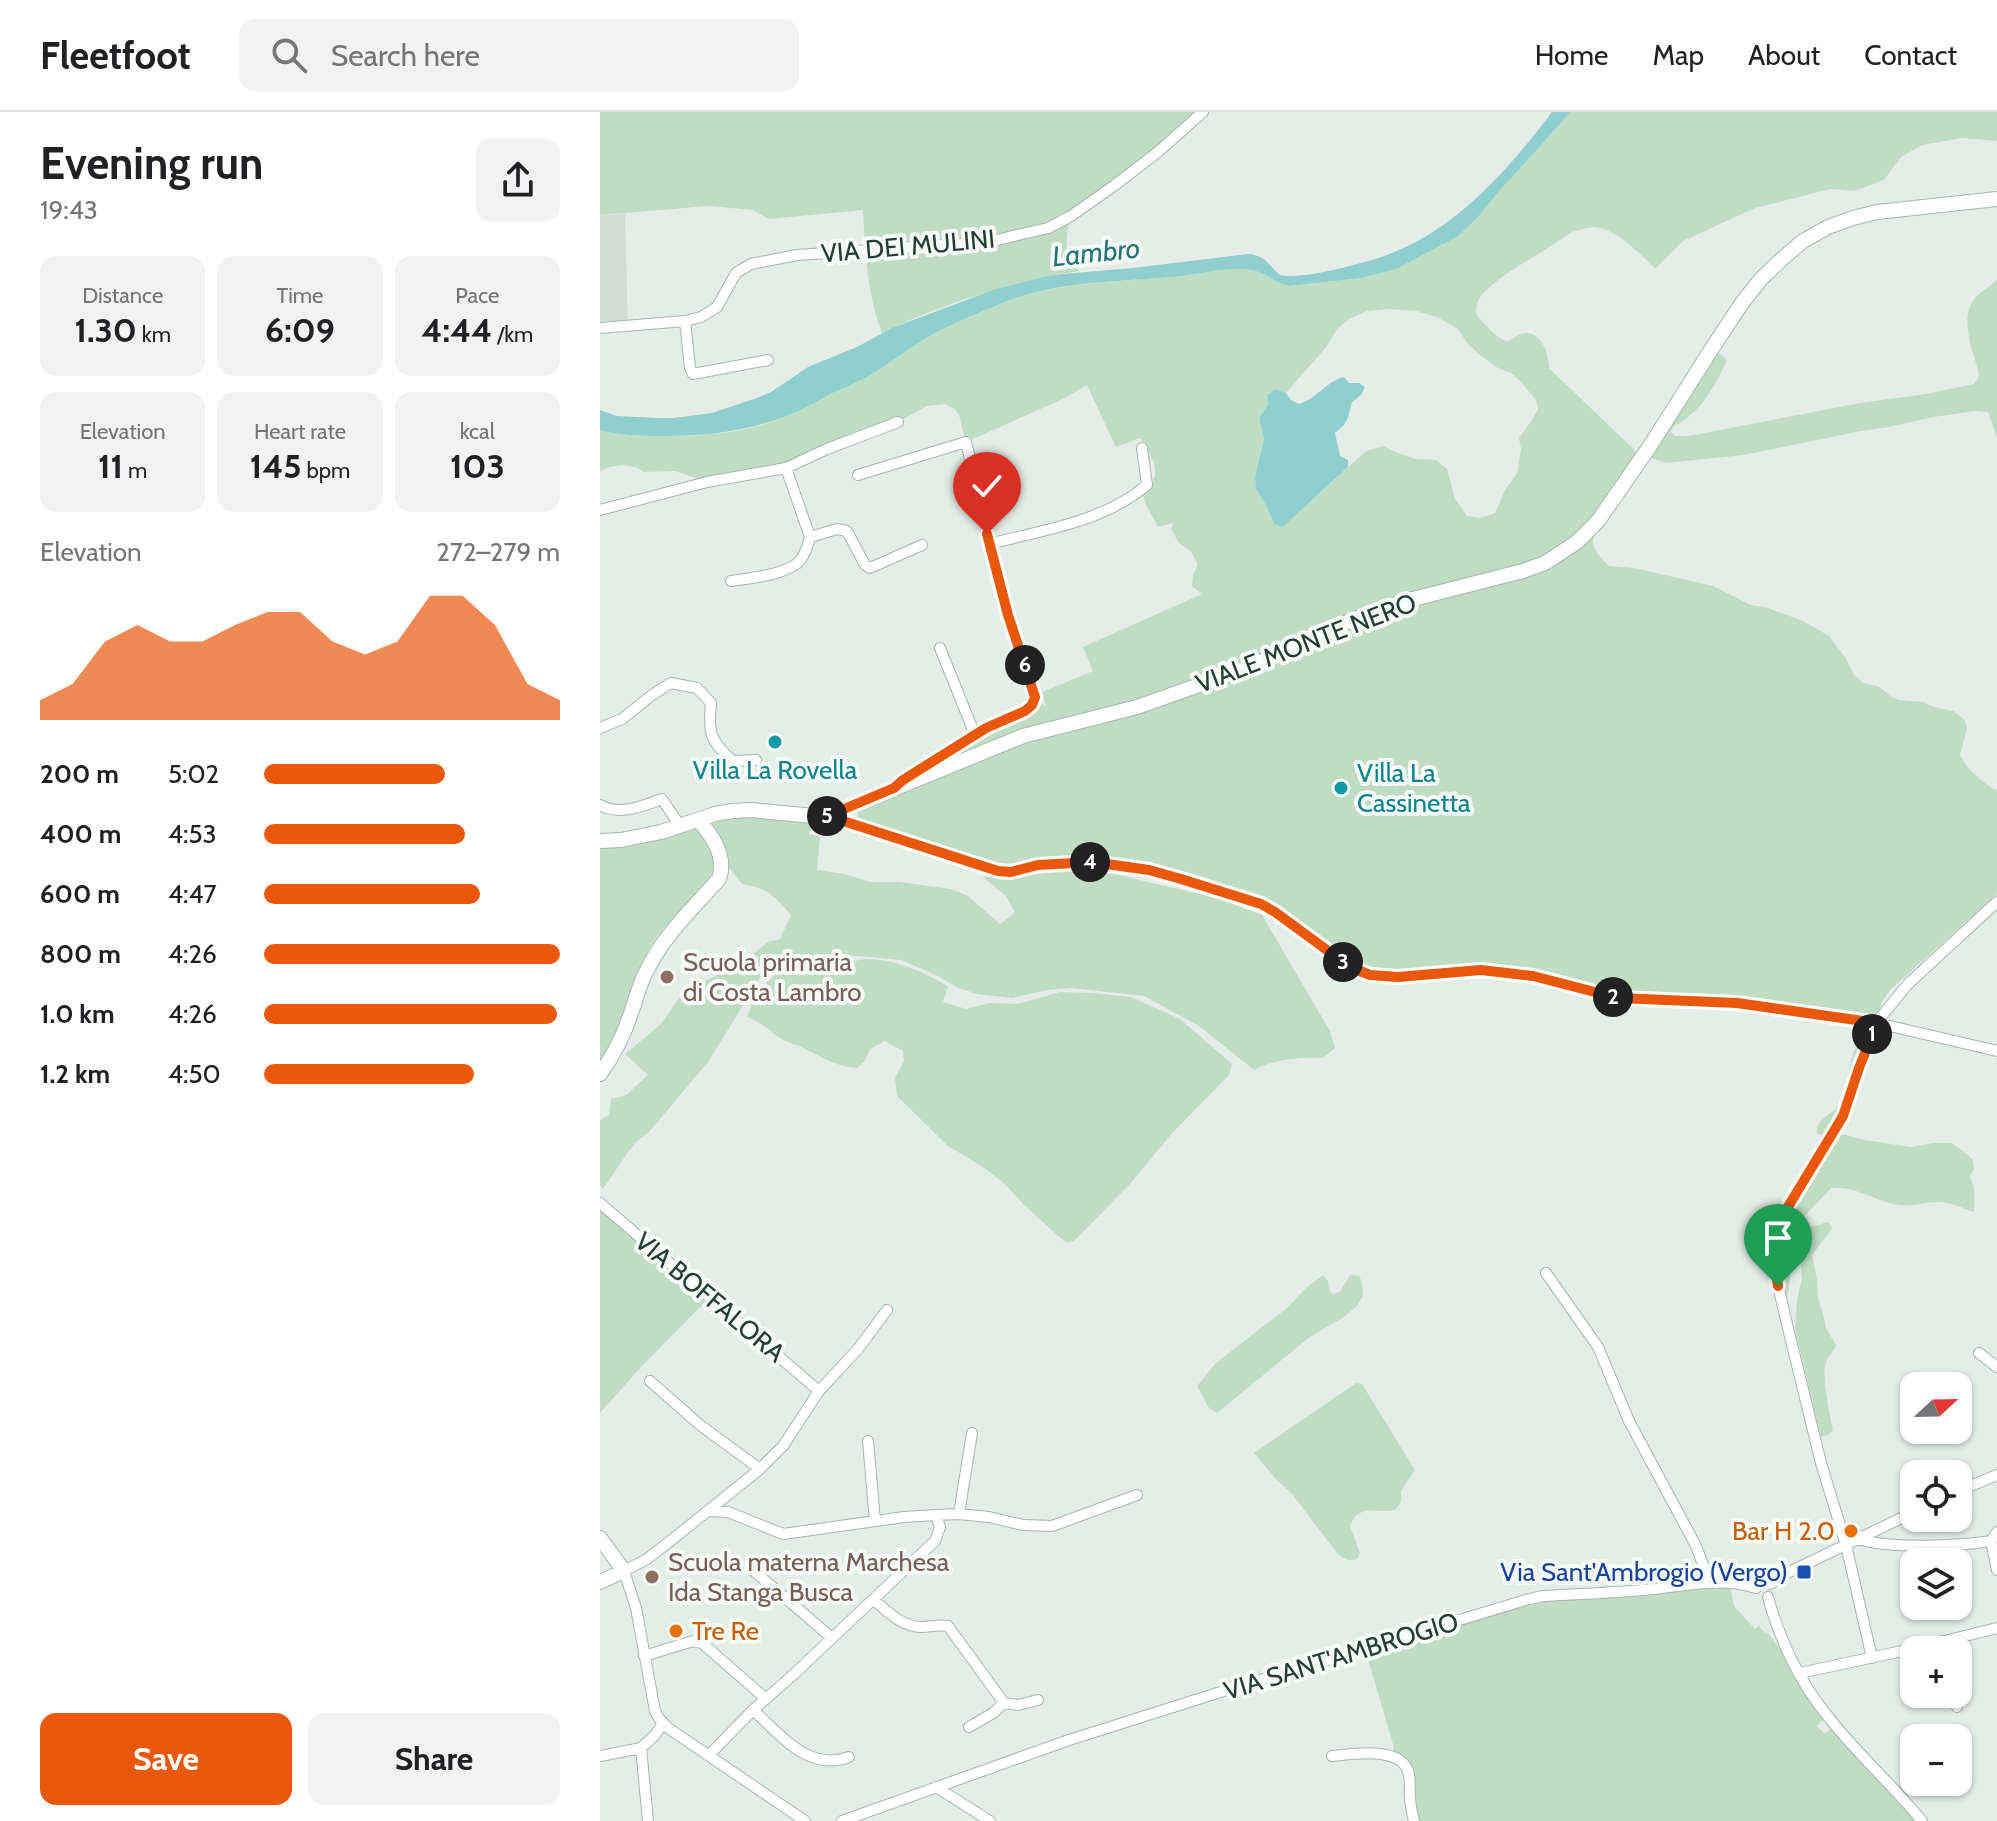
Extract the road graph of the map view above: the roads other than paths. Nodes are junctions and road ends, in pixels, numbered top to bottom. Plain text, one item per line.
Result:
1 (1203, 112) edge
2 (1997, 199) edge
3 (685, 321) junction
4 (600, 328) edge
5 (768, 360) dead end
6 (898, 422) dead end
7 (1142, 448) dead end
8 (786, 468) junction
9 (858, 475) dead end
10 (600, 510) edge
11 (810, 537) junction
12 (989, 544) junction
13 (922, 545) dead end
14 (731, 581) dead end
15 (940, 648) dead end
16 (600, 728) edge
17 (975, 735) junction
18 (756, 760) dead end
19 (894, 788) junction
20 (600, 805) edge
21 (825, 817) junction
22 (698, 820) junction
23 (680, 826) junction
24 (600, 841) edge
25 (1997, 902) edge
26 (1877, 1023) junction
27 (1997, 1051) edge
28 (600, 1074) edge
29 (600, 1203) edge
30 (1546, 1273) dead end
31 (887, 1310) dead end
32 (1979, 1353) dead end
33 (1997, 1367) edge
34 (650, 1381) dead end
35 (819, 1391) junction
36 (972, 1433) dead end
37 (868, 1441) dead end
38 (760, 1469) junction
39 (1997, 1475) edge
40 (1972, 1485) edge
41 (1137, 1495) dead end
42 (709, 1511) junction
43 (959, 1514) junction
44 (936, 1515) junction
45 (1900, 1519) edge
46 (875, 1521) junction
47 (1994, 1537) edge
48 (600, 1538) edge
49 (1859, 1539) junction
50 (1846, 1545) junction
51 (1997, 1570) edge
52 (624, 1571) junction
53 (755, 1572) dead end
54 (600, 1582) edge
55 (1710, 1583) junction
56 (1770, 1584) junction
57 (1756, 1588) junction
58 (1768, 1597) junction
59 (874, 1600) junction
60 (1997, 1628) edge
61 (1972, 1636) edge
62 (832, 1638) junction
63 (1900, 1653) edge
64 (644, 1656) junction
65 (1872, 1658) junction
66 (1800, 1673) junction
67 (766, 1699) junction
68 (1038, 1700) dead end
69 (1004, 1703) junction
70 (753, 1710) junction
71 (663, 1723) junction
72 (969, 1727) dead end
73 (641, 1748) junction
74 (709, 1755) junction
75 (600, 1756) edge
76 (1332, 1756) dead end
77 (849, 1757) dead end
78 (936, 1787) junction
79 (648, 1821) edge
80 (805, 1821) edge
81 (842, 1821) edge
82 (990, 1821) edge
83 (1414, 1821) edge
84 (1922, 1821) edge

1 - 3 street, VIA DEI MULINI
2 - 19 street, VIALE MONTE NERO
3 - 4 street, VIA DEI MULINI
3 - 5 street
6 - 8 street
7 - 12 street
8 - 10 street
8 - 11 street
9 - 12 street
11 - 13 street
11 - 14 street
12 - 17 street
15 - 17 street
16 - 18 street
17 - 19 street
19 - 21 street, VIALE MONTE NERO
20 - 23 street
21 - 22 street
21 - 26 street
22 - 23 street
22 - 28 street
23 - 24 street
25 - 26 street
26 - 27 street
26 - 50 street
29 - 35 street, VIA BOFFALORA
30 - 55 street
31 - 35 street
32 - 33 street
34 - 38 street
35 - 38 street
36 - 43 street
37 - 46 street
38 - 42 street
39 - 40 street
41 - 43 street
42 - 46 street
42 - 52 street
43 - 44 street
44 - 46 street
44 - 59 street
45 - 49 street
47 - 49 street
47 - 51 street
48 - 52 street
49 - 50 street
50 - 56 street
50 - 65 street
52 - 54 street
52 - 64 street
53 - 62 street
55 - 57 street, VIA SANT'AMBROGIO
55 - 78 street, VIA SANT'AMBROGIO
56 - 57 street
56 - 58 street
57 - 58 street
58 - 66 street
59 - 62 street
59 - 69 street
60 - 61 street
62 - 67 street
63 - 65 street
64 - 67 street
64 - 71 street
65 - 66 street
66 - 84 street
67 - 70 street
68 - 69 street
69 - 72 street
70 - 74 street
70 - 77 street
71 - 73 street
71 - 74 street
73 - 75 street
73 - 79 street
74 - 80 street
76 - 83 street
78 - 81 street, VIA SANT'AMBROGIO
78 - 82 street

